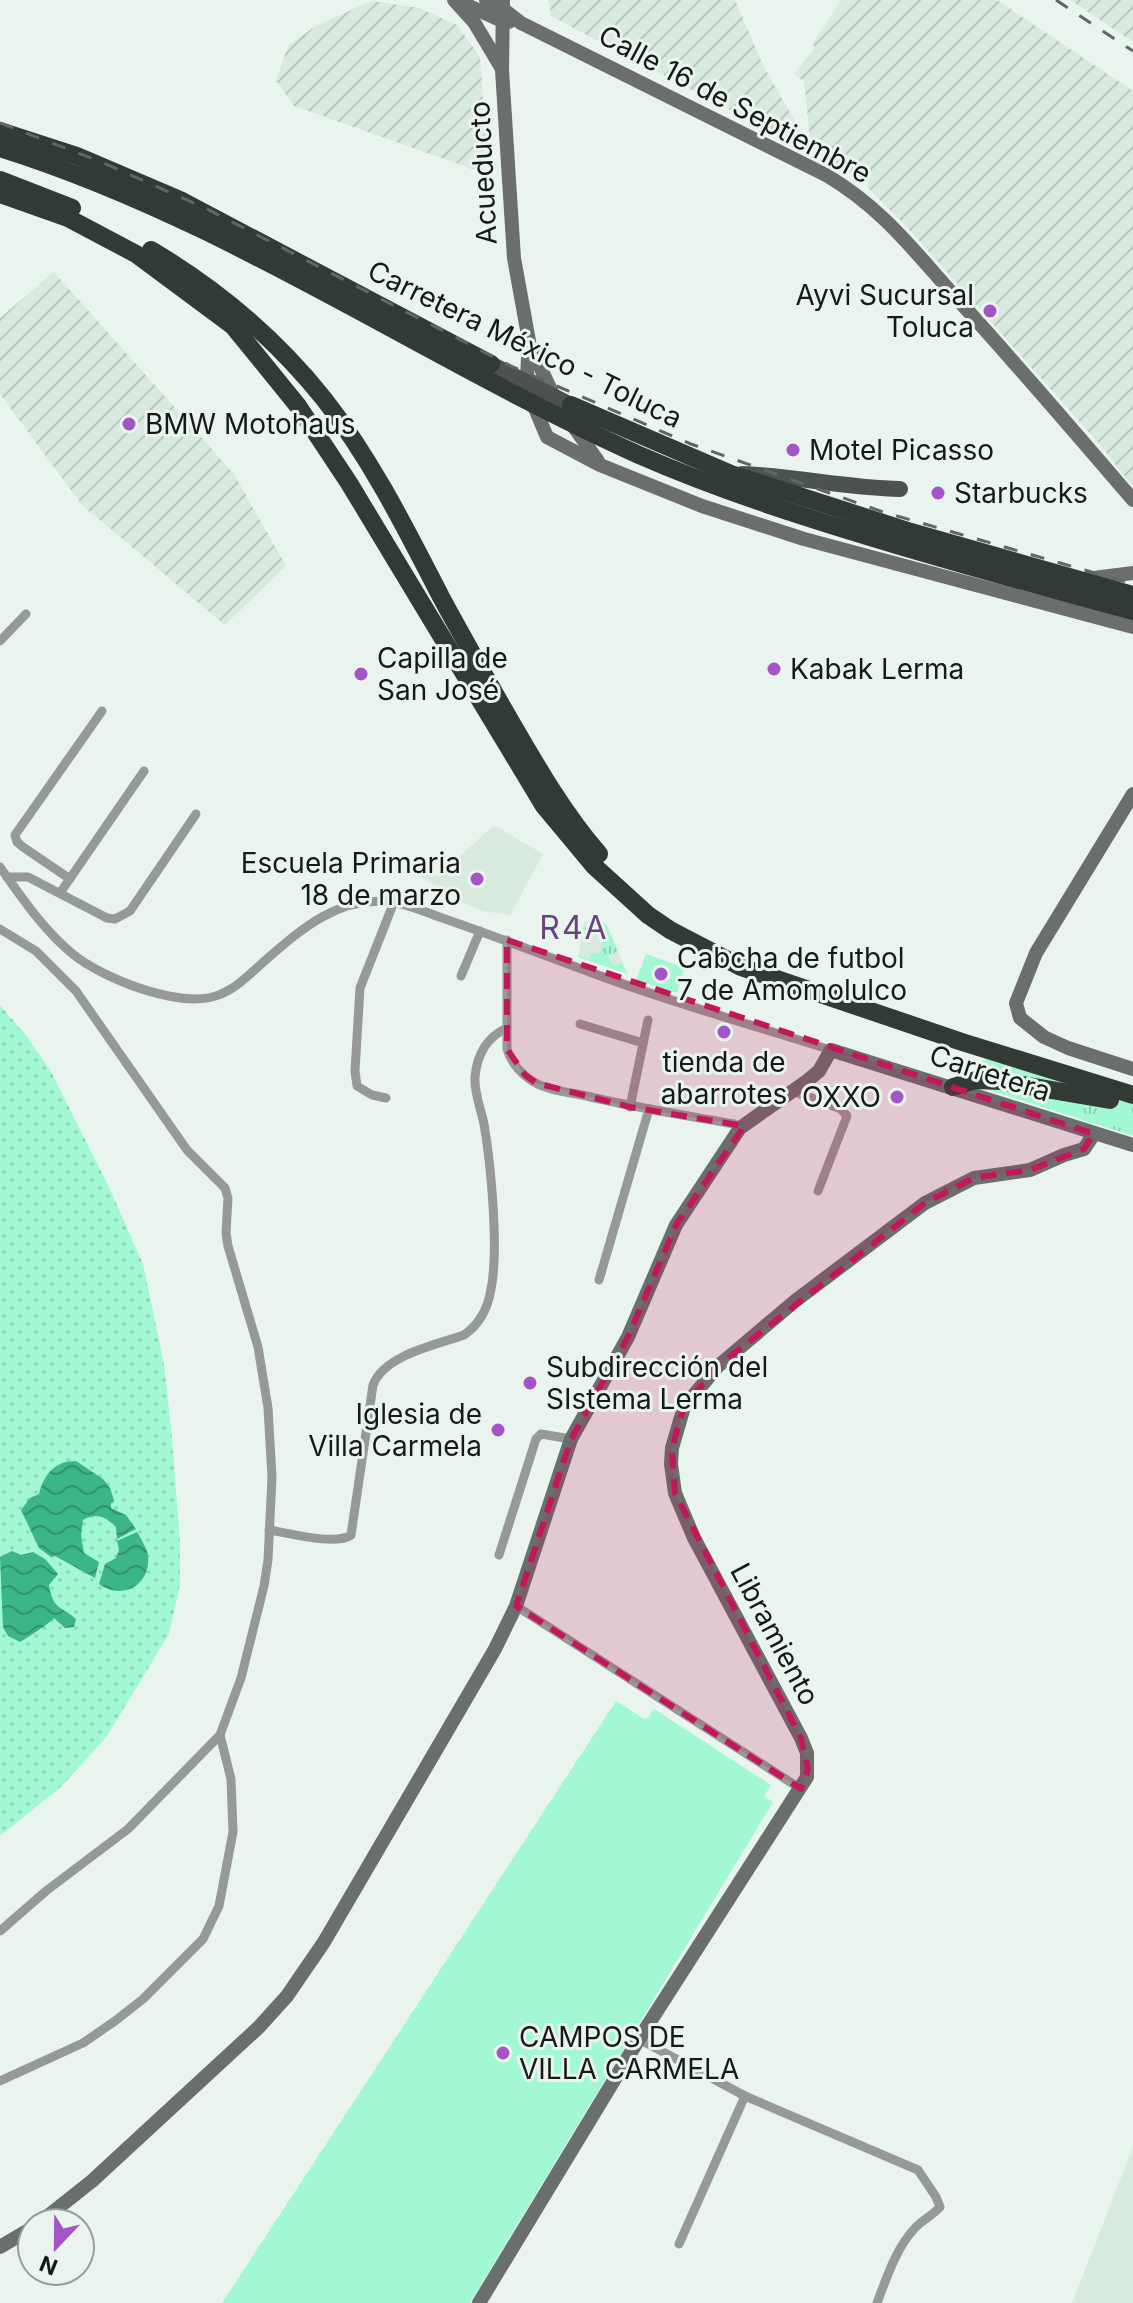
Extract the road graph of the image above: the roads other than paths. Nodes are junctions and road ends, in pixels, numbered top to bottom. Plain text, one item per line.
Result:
1 (456, 0) edge
2 (486, 0) edge
3 (503, 10) edge
4 (502, 70) junction
5 (0, 131) edge
6 (0, 148) edge
7 (0, 180) edge
8 (0, 194) edge
9 (529, 341) junction
10 (491, 364) joint
11 (571, 405) joint
12 (600, 465) junction
13 (731, 474) junction
14 (900, 489) dead end
15 (1133, 500) edge
16 (1133, 573) edge
17 (1081, 580) junction
18 (1133, 595) edge
19 (1133, 611) edge
20 (26, 614) dead end
21 (1133, 627) edge
22 (0, 641) edge
23 (102, 711) dead end
24 (144, 771) dead end
25 (1133, 794) edge
26 (196, 814) dead end
27 (0, 867) edge
28 (7, 877) junction
29 (70, 879) junction
30 (60, 893) junction
31 (394, 902) junction
32 (648, 915) junction
33 (0, 929) edge
34 (480, 931) junction
35 (507, 940) junction
36 (461, 976) dead end
37 (648, 1020) dead end
38 (580, 1024) dead end
39 (507, 1028) junction
40 (643, 1043) junction
41 (831, 1050) junction
42 (1133, 1069) edge
43 (953, 1087) junction
44 (795, 1092) junction
45 (1133, 1095) edge
46 (386, 1098) dead end
47 (1133, 1103) edge
48 (630, 1107) junction
49 (649, 1109) junction
50 (740, 1128) junction
51 (1094, 1134) junction
52 (1133, 1145) edge
53 (818, 1191) dead end
54 (599, 1280) dead end
55 (571, 1439) junction
56 (269, 1530) junction
57 (499, 1555) dead end
58 (516, 1606) junction
59 (220, 1735) junction
60 (801, 1789) junction
61 (0, 1931) edge
62 (639, 2039) junction
63 (0, 2081) edge
64 (745, 2096) junction
65 (59, 2207) edge
66 (679, 2244) dead end
67 (479, 2303) edge
68 (877, 2303) edge

1 - 3 main road, Calle 16 de Septiembre
1 - 4 main road
2 - 3 main road, Calle 16 de Septiembre
3 - 4 main road, Acueducto
3 - 15 main road, Calle 16 de Septiembre
4 - 9 main road, Acueducto
5 - 10 highway, Carretera México - Toluca
6 - 19 highway
7 - 32 highway
8 - 32 highway
9 - 12 main road
9 - 12 main road
10 - 11 main road, Carretera México - Toluca
11 - 13 highway, Carretera México - Toluca
12 - 21 main road
13 - 14 main road
13 - 17 highway, Carretera México - Toluca
16 - 17 main road
17 - 18 highway, Carretera México - Toluca
20 - 22 street
23 - 29 street
24 - 29 street
25 - 42 main road
26 - 30 street
27 - 28 street
28 - 30 street
28 - 31 street
29 - 30 street
31 - 34 street
31 - 46 street
32 - 45 highway
33 - 56 street
34 - 35 street
34 - 36 street
35 - 39 street
35 - 41 street
37 - 40 street
38 - 40 street
39 - 48 street
39 - 56 street
40 - 48 street
41 - 43 main road, Carretera
41 - 44 main road
43 - 47 highway
43 - 51 main road, Carretera
44 - 50 main road
44 - 53 street
48 - 49 street
49 - 50 street
49 - 54 street
50 - 55 main road
51 - 52 main road, Carretera
51 - 60 main road, Libramiento
55 - 57 street
55 - 58 main road
56 - 59 street
58 - 60 street
58 - 65 main road
59 - 61 street
59 - 63 street
60 - 62 main road, Libramiento
62 - 64 street
62 - 67 main road, Libramiento
64 - 66 street
64 - 68 street

